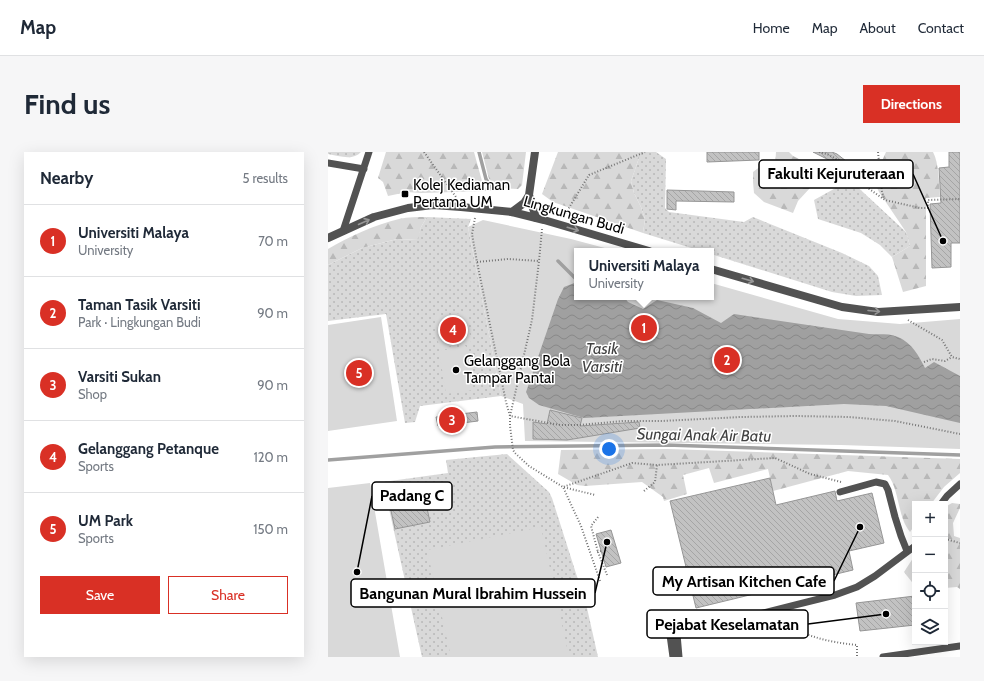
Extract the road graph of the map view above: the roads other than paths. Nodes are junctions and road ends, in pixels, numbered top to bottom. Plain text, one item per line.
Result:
1 (369, 152) edge
2 (535, 152) edge
3 (328, 162) edge
4 (364, 169) junction
5 (529, 195) junction
6 (512, 212) junction
7 (540, 219) junction
8 (343, 231) junction
9 (328, 238) edge
10 (639, 248) edge
11 (714, 270) edge
12 (960, 307) edge
13 (960, 484) edge
14 (840, 492) dead end
15 (943, 501) edge
16 (912, 548) edge
17 (907, 552) junction
18 (674, 634) junction
19 (960, 646) edge
20 (673, 657) edge
21 (679, 657) edge
22 (883, 657) edge

1 - 4 lane
2 - 5 street
3 - 4 lane
4 - 8 lane
5 - 6 street
5 - 7 street
6 - 7 street, Lingkungan Budi
8 -> 6 street, Lingkungan Budi
7 -> 10 street, Lingkungan Budi
8 - 9 street, Lingkungan Budi
11 -> 12 street
13 - 15 lane
14 - 17 lane
16 - 17 lane
17 - 18 lane
18 - 20 lane
18 - 21 lane
19 - 22 lane

